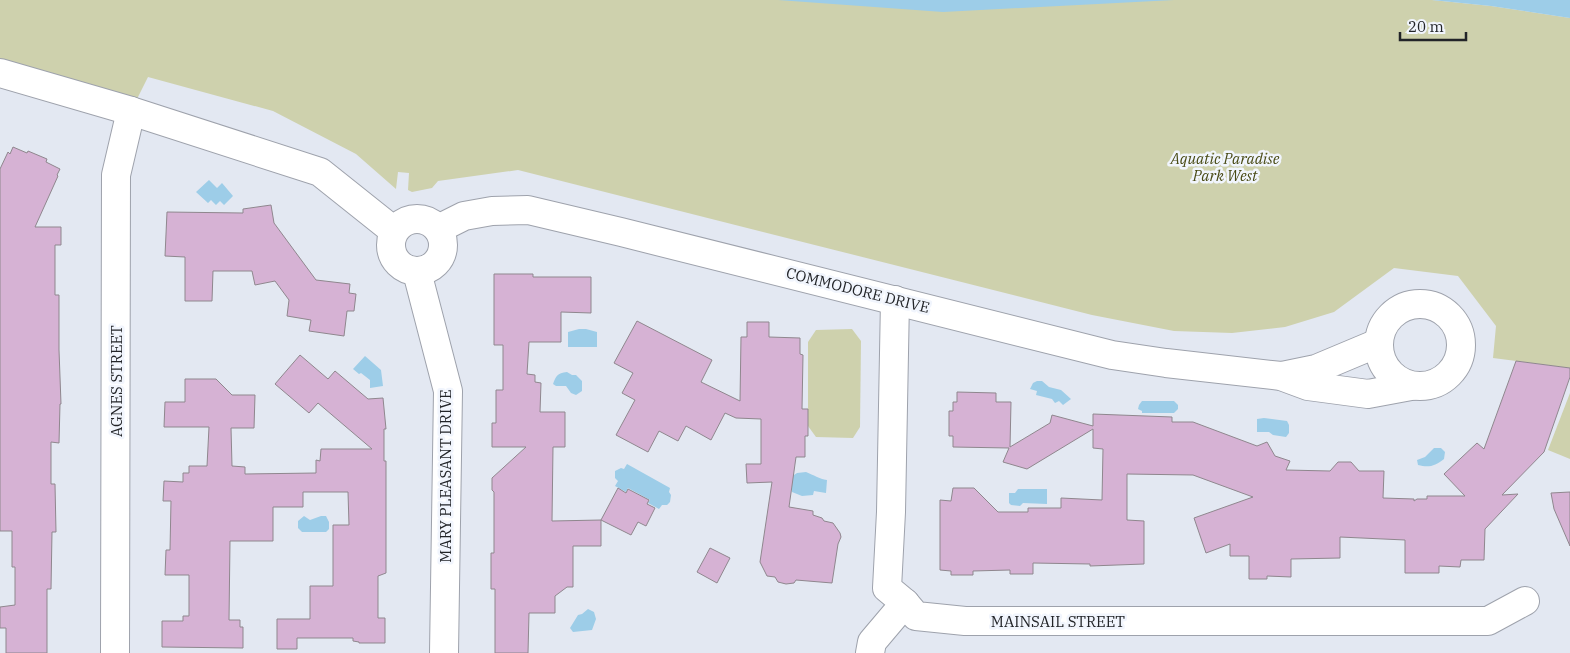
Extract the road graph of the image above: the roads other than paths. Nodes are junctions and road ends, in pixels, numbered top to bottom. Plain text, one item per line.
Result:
1 (0, 73) edge
2 (131, 111) junction
3 (438, 229) junction
4 (394, 231) junction
5 (417, 272) junction
6 (895, 300) junction
7 (1378, 343) junction
8 (1281, 376) junction
9 (1411, 386) junction
10 (1525, 601) dead end
11 (905, 603) junction
12 (115, 653) edge
13 (444, 653) edge
14 (870, 653) edge

1 - 2 street
2 - 4 street
2 - 12 street, AGNES STREET
3 - 4 street
3 - 5 street
3 - 6 street, COMMODORE DRIVE
4 - 5 street
5 - 13 street, MARY PLEASANT DRIVE
6 - 8 street, COMMODORE DRIVE
6 - 11 street, MAINSAIL STREET
7 - 8 street, COMMODORE DRIVE
7 - 9 street
7 - 9 street
8 - 9 street, COMMODORE DRIVE
10 - 11 street, MAINSAIL STREET
11 - 14 street

